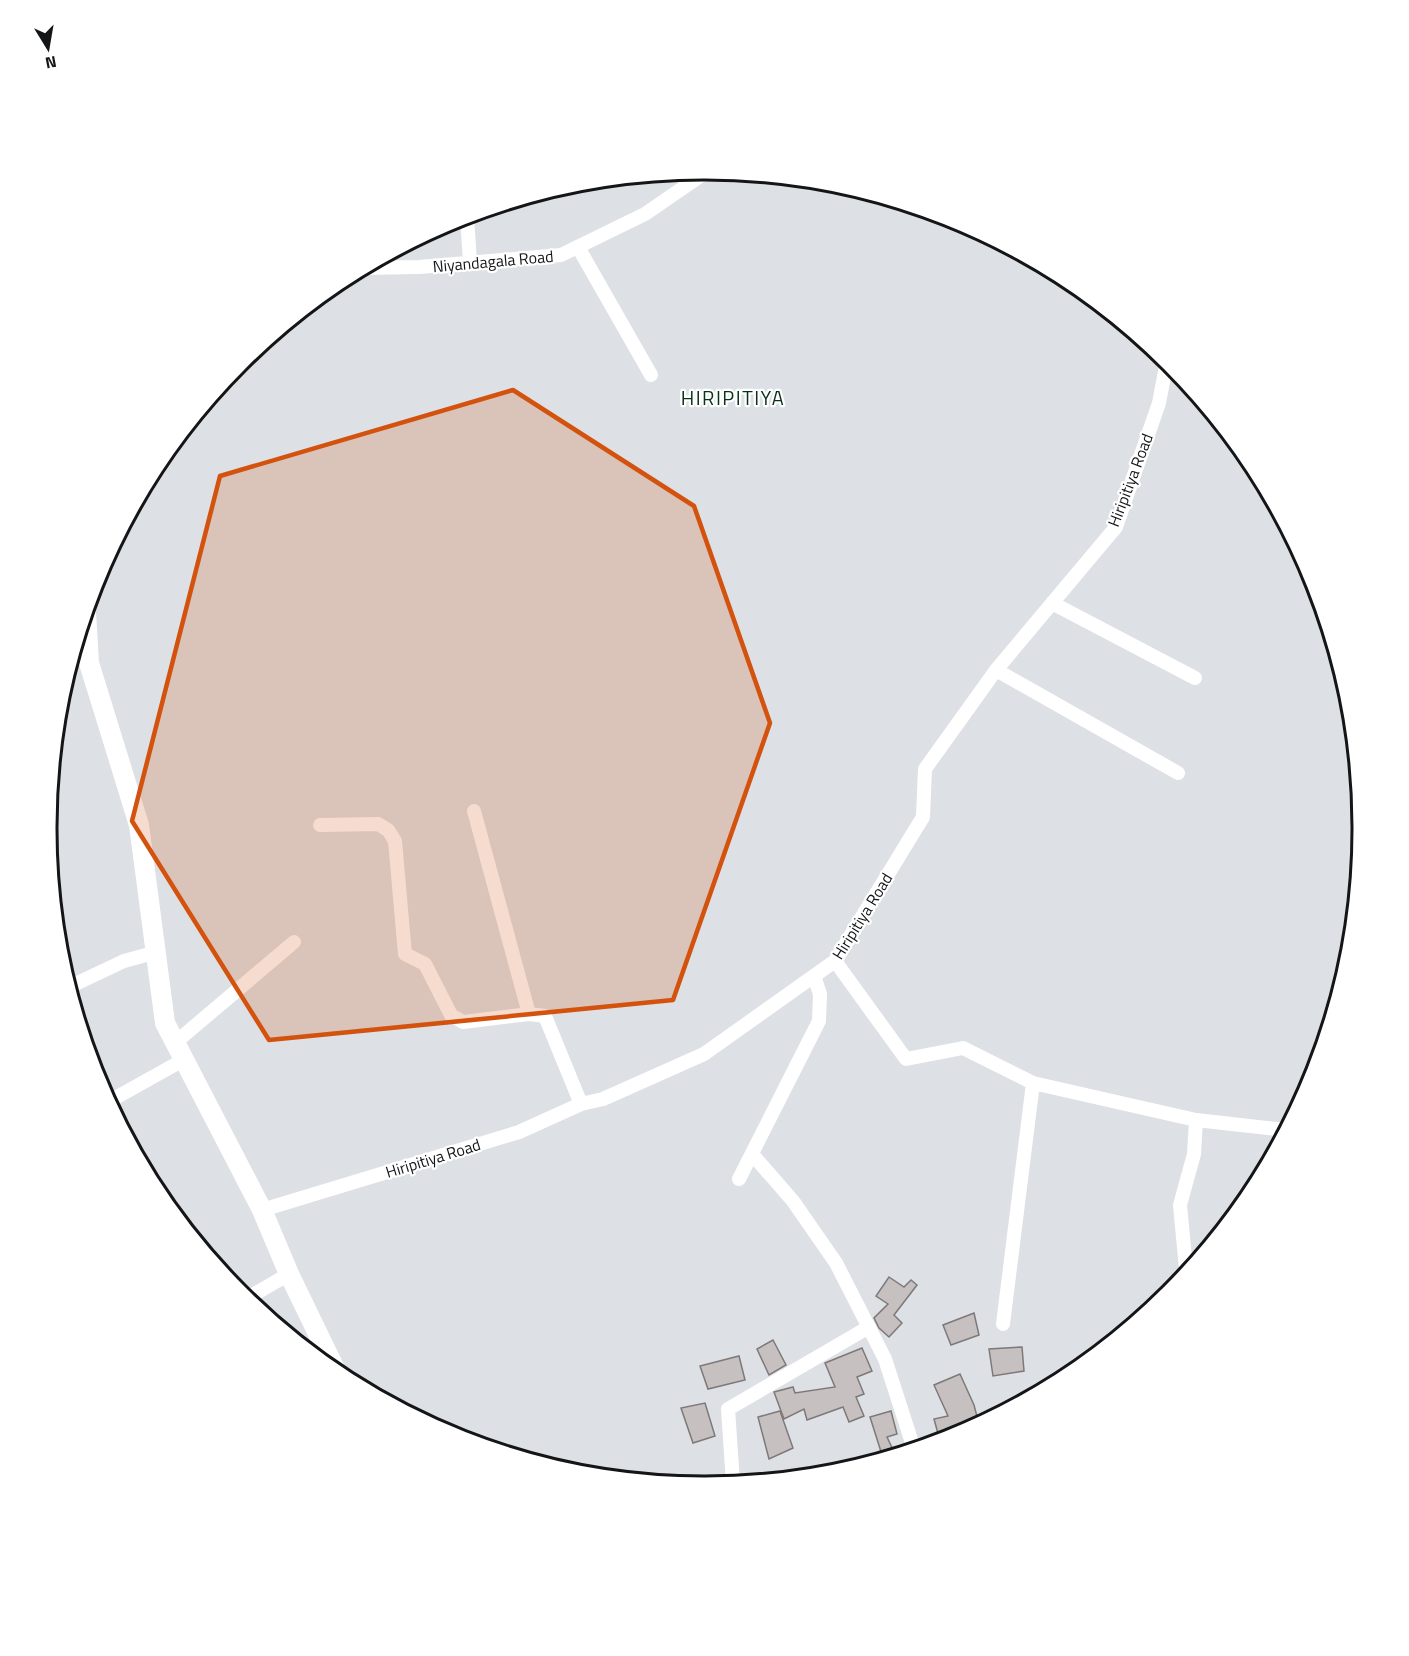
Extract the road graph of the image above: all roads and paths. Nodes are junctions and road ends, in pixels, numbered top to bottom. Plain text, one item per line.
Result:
1 (694, 180) edge
2 (468, 226) edge
3 (578, 247) junction
4 (470, 263) junction
5 (380, 268) edge
6 (1165, 373) edge
7 (651, 375) dead end
8 (1052, 603) junction
9 (87, 633) edge
10 (996, 670) junction
11 (1195, 678) dead end
12 (1178, 773) dead end
13 (474, 811) dead end
14 (320, 825) dead end
15 (294, 942) dead end
16 (157, 952) junction
17 (835, 961) junction
18 (814, 976) junction
19 (76, 984) edge
20 (529, 1014) junction
21 (180, 1050) junction
22 (1033, 1083) junction
23 (116, 1096) edge
24 (581, 1104) junction
25 (1196, 1120) junction
26 (1277, 1129) edge
27 (752, 1154) junction
28 (739, 1179) dead end
29 (262, 1210) junction
30 (1185, 1261) edge
31 (289, 1274) junction
32 (255, 1294) edge
33 (1003, 1324) dead end
34 (869, 1327) junction
35 (328, 1354) edge
36 (912, 1441) edge
37 (732, 1475) edge

1 - 3 street, Niyandagala Road
2 - 4 street
3 - 4 street, Niyandagala Road
3 - 7 street
4 - 5 street, Niyandagala Road
6 - 8 street, Hiripitiya Road
8 - 10 street, Hiripitiya Road
8 - 11 street
9 - 16 street
10 - 12 street
10 - 17 street, Hiripitiya Road
13 - 20 street
14 - 20 street
15 - 21 street
16 - 19 street
16 - 21 street
17 - 18 street, Hiripitiya Road
17 - 22 street
18 - 24 street, Hiripitiya Road
18 - 27 street
20 - 24 street
21 - 23 street
21 - 29 street
22 - 25 street
22 - 33 street
24 - 29 street, Hiripitiya Road
25 - 26 street
25 - 30 street
27 - 28 street
27 - 34 street
29 - 31 street
31 - 32 street
31 - 35 street
34 - 36 street
34 - 37 street

